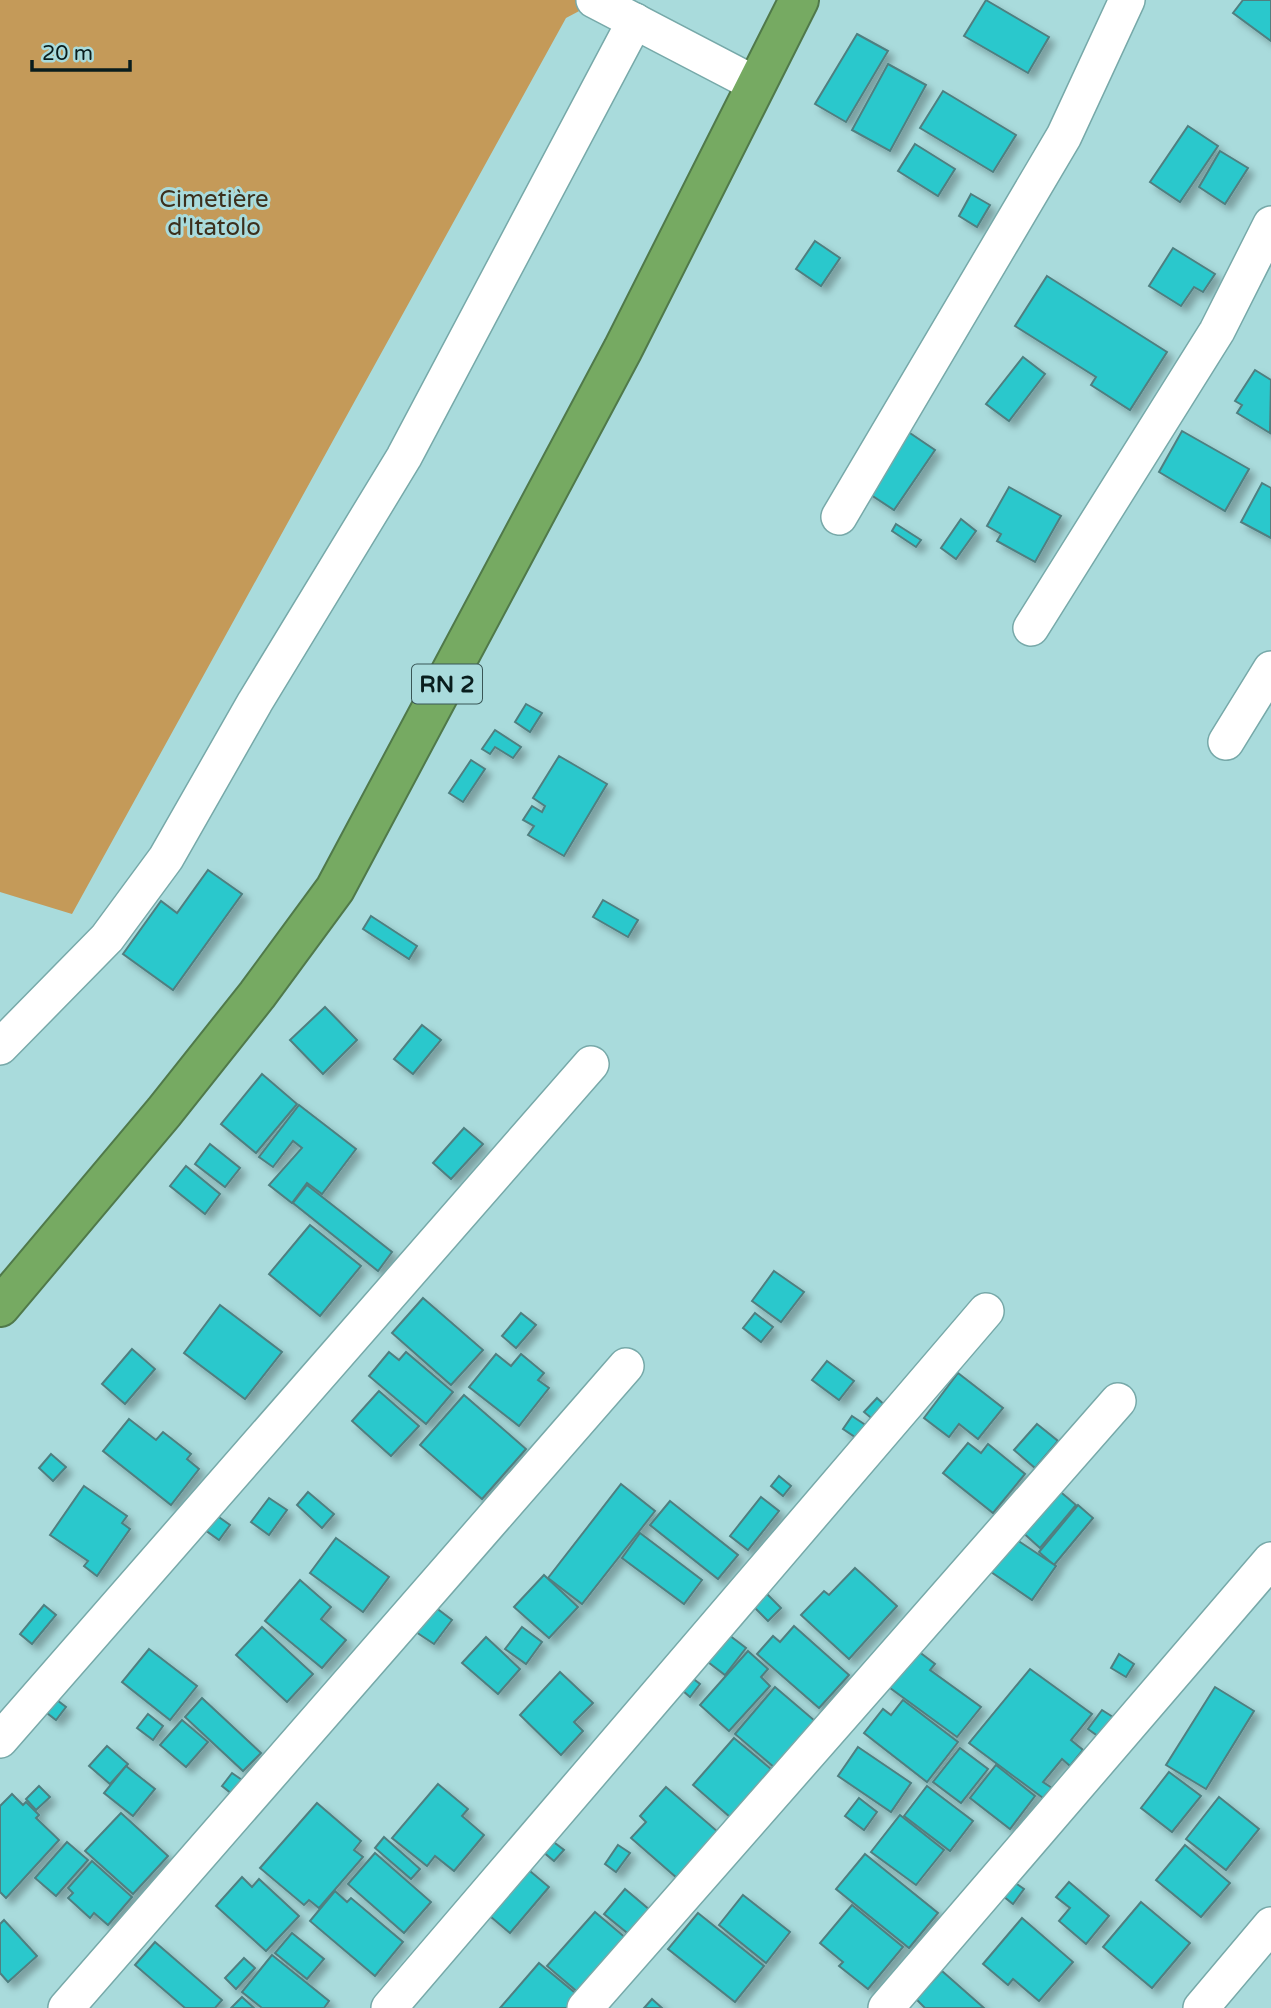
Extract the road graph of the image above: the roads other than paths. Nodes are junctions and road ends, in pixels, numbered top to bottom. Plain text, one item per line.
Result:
1 (594, 0) edge
2 (799, 0) edge
3 (1127, 0) edge
4 (635, 21) junction
5 (757, 85) junction
6 (1271, 224) edge
7 (839, 517) dead end
8 (1031, 628) dead end
9 (1271, 669) edge
10 (1226, 742) dead end
11 (0, 1047) edge
12 (591, 1064) dead end
13 (3, 1296) edge
14 (986, 1311) dead end
15 (626, 1366) dead end
16 (1118, 1401) dead end
17 (1271, 1560) edge
18 (0, 1740) edge
19 (1271, 1925) edge
20 (66, 2008) edge
21 (389, 2008) edge
22 (584, 2008) edge
23 (886, 2008) edge
24 (1201, 2008) edge

1 - 4 street
2 - 5 highway, RN 2
3 - 7 street
4 - 5 street
4 - 11 street
5 - 13 highway, RN 2
6 - 8 street
9 - 10 street
12 - 18 street
14 - 21 street
15 - 20 street
16 - 22 street
17 - 23 street
19 - 24 street

